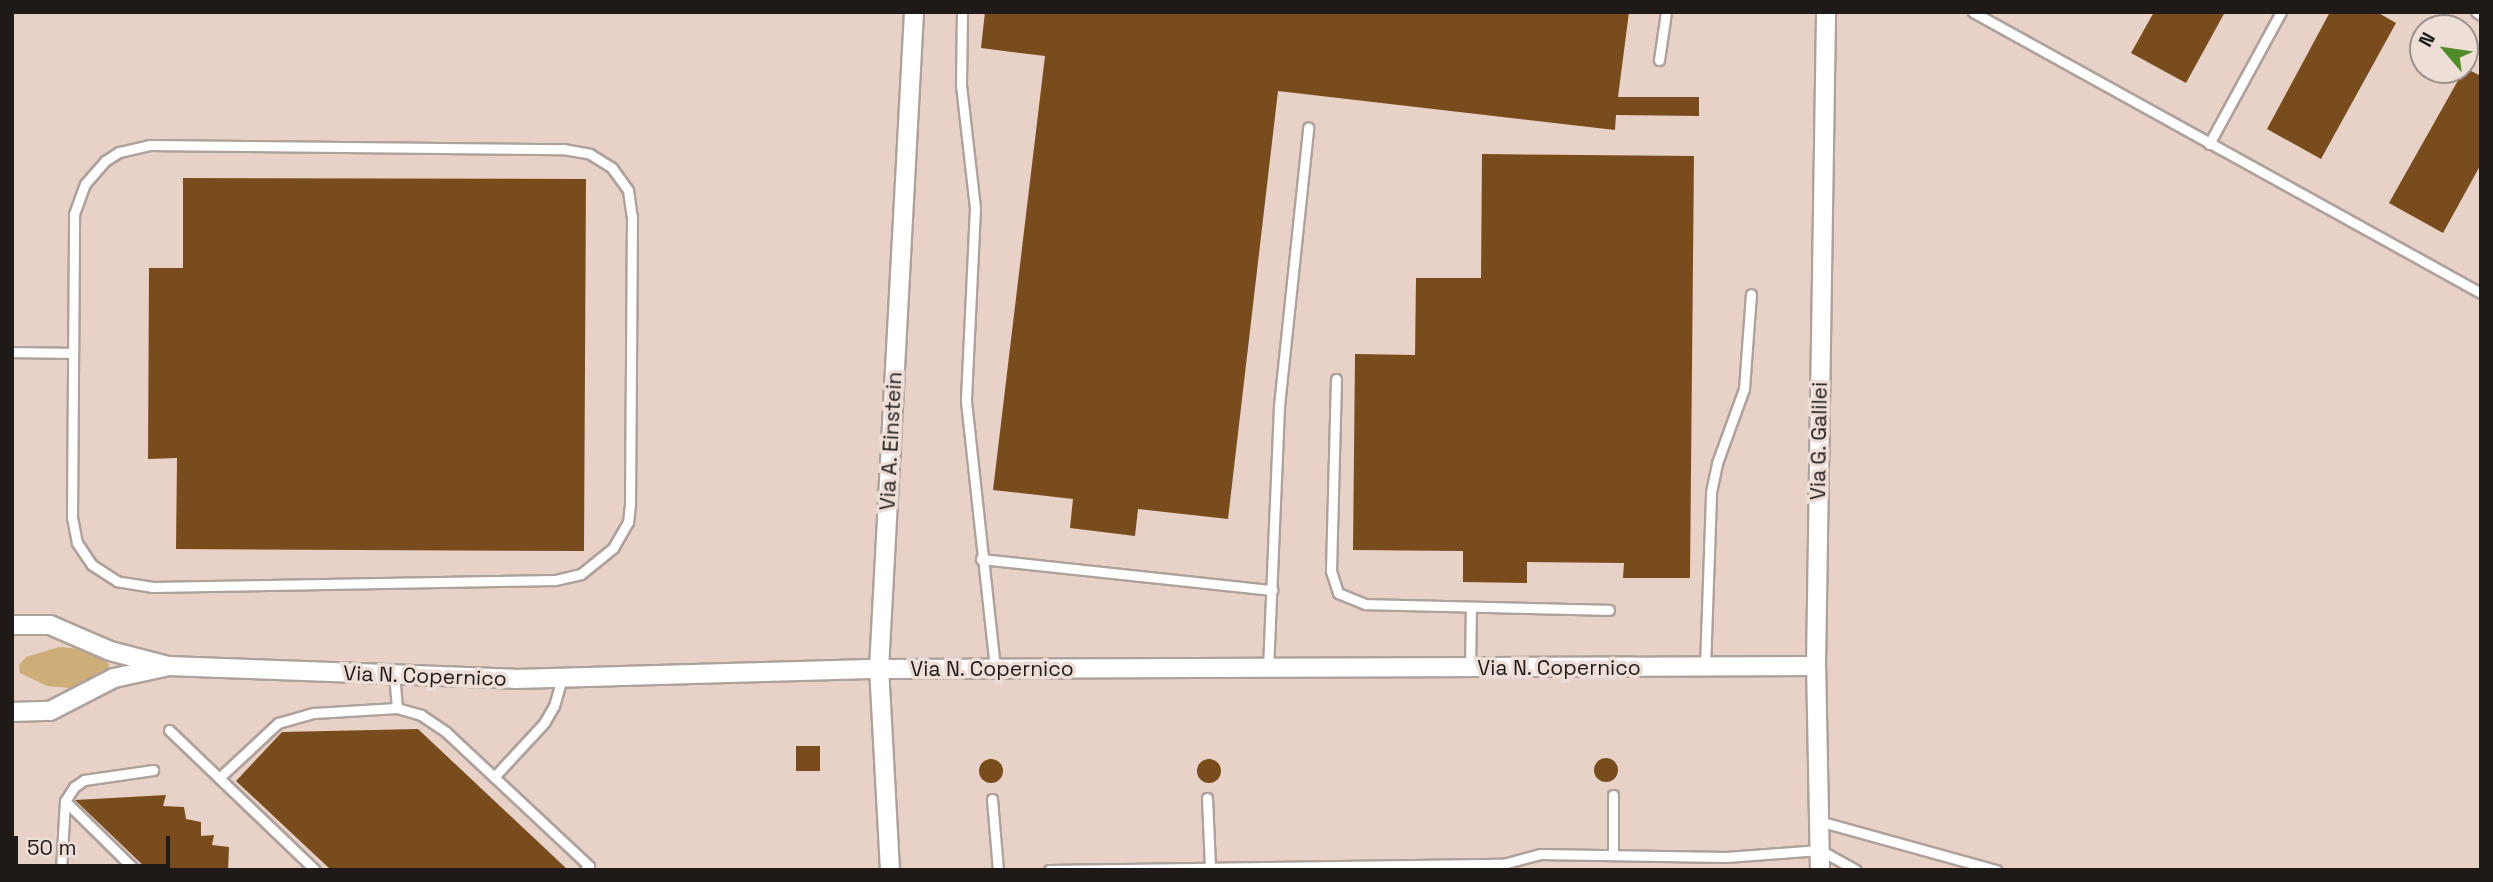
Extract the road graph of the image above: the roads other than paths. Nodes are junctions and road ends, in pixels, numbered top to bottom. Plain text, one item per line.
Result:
1 (914, 12) edge
2 (962, 12) edge
3 (1666, 12) edge
4 (1826, 12) edge
5 (1973, 12) edge
6 (2281, 12) edge
7 (1659, 61) dead end
8 (1308, 128) dead end
9 (2209, 144) junction
10 (2480, 291) edge
11 (1751, 294) dead end
12 (12, 352) edge
13 (73, 353) junction
14 (1336, 379) dead end
15 (981, 559) junction
16 (1272, 590) junction
17 (1471, 607) junction
18 (1609, 610) dead end
19 (12, 625) edge
20 (168, 666) junction
21 (1816, 666) junction
22 (1706, 667) junction
23 (1470, 668) junction
24 (879, 669) junction
25 (995, 669) junction
26 (1268, 669) junction
27 (394, 676) junction
28 (562, 678) junction
29 (397, 708) junction
30 (12, 712) edge
31 (169, 730) dead end
32 (153, 770) dead end
33 (494, 777) junction
34 (219, 778) junction
35 (1613, 795) dead end
36 (1207, 798) dead end
37 (992, 799) dead end
38 (65, 801) junction
39 (1819, 821) junction
40 (1820, 850) junction
41 (1613, 855) junction
42 (1705, 857) junction
43 (1503, 867) edge
44 (1210, 868) junction
45 (1299, 868) edge
46 (1098, 869) edge
47 (61, 870) edge
48 (135, 870) edge
49 (315, 870) edge
50 (585, 870) edge
51 (890, 870) edge
52 (998, 870) edge
53 (1049, 870) edge
54 (1705, 870) edge
55 (1820, 870) edge
56 (1856, 870) edge
57 (1996, 870) edge

1 - 24 street, Via A. Einstein
2 - 15 lane
3 - 7 lane
4 - 21 street, Via G. Galilei
5 - 9 lane
6 - 9 lane
8 - 16 lane
9 - 10 lane
11 - 22 lane
12 - 13 lane
13 - 13 lane
14 - 17 lane
15 - 16 lane
15 - 25 lane
16 - 26 lane
17 - 18 lane
17 - 23 lane
19 - 20 street
20 - 27 street, Via N. Copernico
20 - 30 street
21 - 22 street, Via N. Copernico
21 - 39 street, Via G. Galilei
22 - 23 street, Via N. Copernico
23 - 26 street, Via N. Copernico
24 - 25 street, Via N. Copernico
24 - 28 street, Via N. Copernico
24 - 51 street, Via A. Einstein
25 - 26 street, Via N. Copernico
27 - 28 street, Via N. Copernico
27 - 29 lane
28 - 33 lane
29 - 33 lane
29 - 34 lane
31 - 34 lane
32 - 38 lane
33 - 50 lane
34 - 49 lane
35 - 41 lane
36 - 44 lane
37 - 52 lane
38 - 47 lane
38 - 48 lane
39 - 40 street, Via G. Galilei
39 - 57 lane
40 - 42 lane
40 - 55 street, Via G. Galilei
40 - 56 lane
41 - 42 lane
41 - 43 lane
42 - 54 lane
43 - 45 lane
44 - 45 lane
44 - 46 lane
46 - 53 lane

